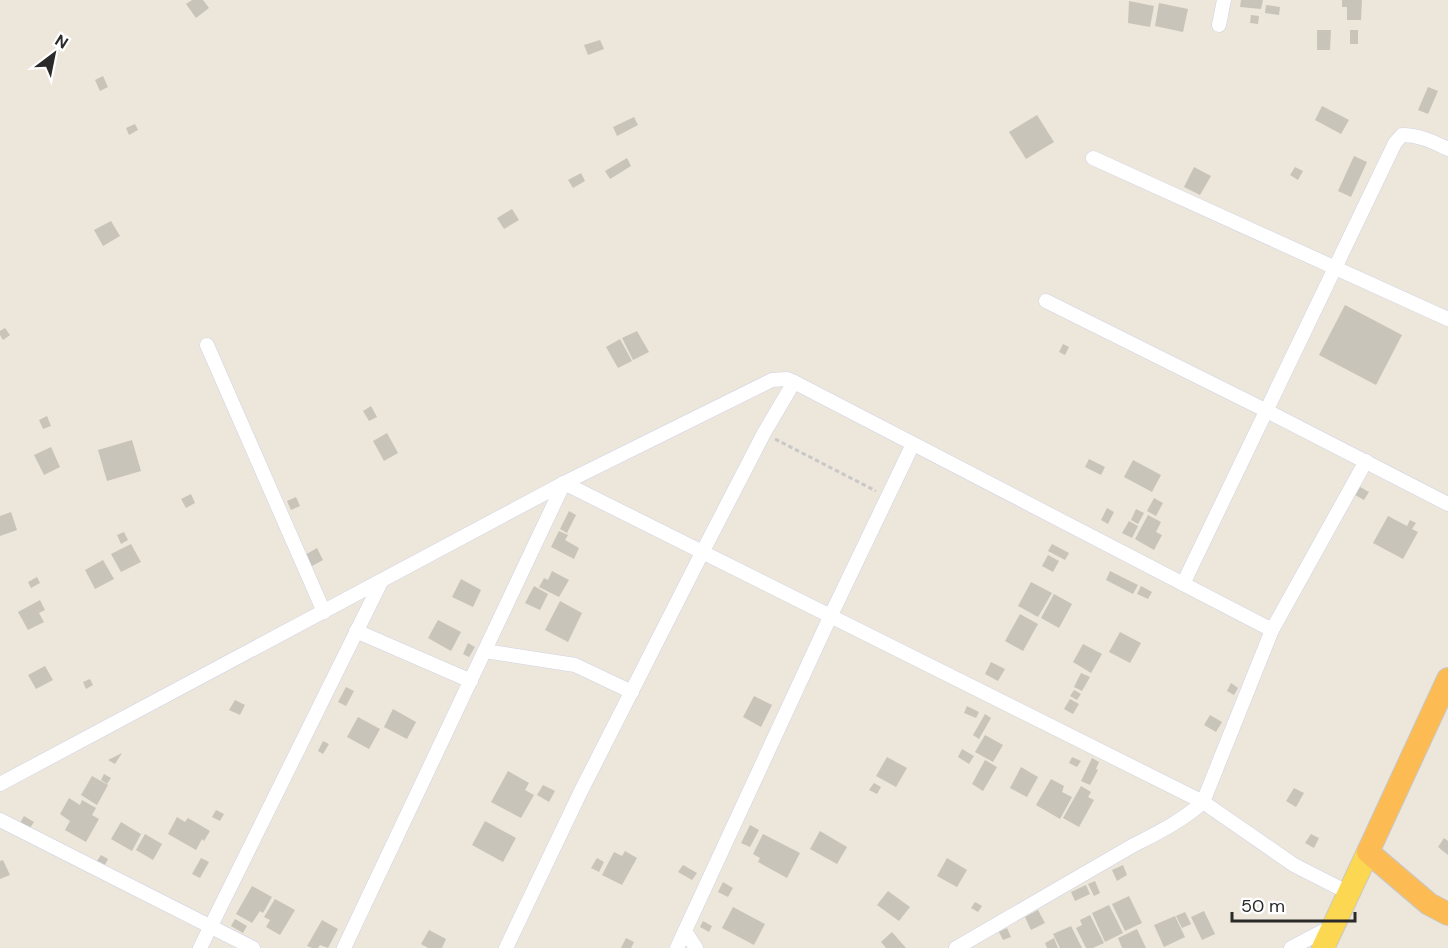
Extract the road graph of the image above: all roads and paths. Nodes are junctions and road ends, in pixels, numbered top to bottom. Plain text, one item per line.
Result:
1 (1224, 0) edge
2 (1220, 25) dead end
3 (1448, 149) edge
4 (1093, 158) dead end
5 (1334, 268) junction
6 (1046, 301) dead end
7 (1448, 319) edge
8 (207, 345) dead end
9 (794, 382) junction
10 (1267, 411) junction
11 (764, 433) junction
12 (913, 444) junction
13 (1366, 461) junction
14 (564, 483) junction
15 (888, 497) junction
16 (1448, 504) edge
17 (703, 551) junction
18 (381, 582) junction
19 (1184, 584) junction
20 (324, 612) junction
21 (831, 615) junction
22 (1272, 630) junction
23 (356, 631) junction
24 (485, 651) junction
25 (1448, 679) edge
26 (471, 681) junction
27 (632, 692) junction
28 (0, 784) edge
29 (1203, 802) junction
30 (0, 820) edge
31 (1368, 852) junction
32 (1349, 893) junction
33 (1448, 914) edge
34 (1333, 926) junction
35 (210, 927) junction
36 (685, 931) junction
37 (200, 948) edge
38 (253, 948) edge
39 (344, 948) edge
40 (506, 948) edge
41 (677, 948) edge
42 (696, 948) edge
43 (956, 948) edge
44 (1291, 948) edge
45 (1323, 948) edge

1 - 2 street
3 - 5 street
4 - 5 street
5 - 7 street
5 - 10 street
6 - 10 street
8 - 20 street
9 - 11 street
9 - 12 street
9 - 14 street
10 - 13 street
10 - 19 street
11 - 15 path
11 - 17 street
12 - 15 street
12 - 19 street
13 - 16 street
13 - 22 street
14 - 17 street
14 - 18 street
14 - 24 street
15 - 21 street
17 - 21 street
17 - 27 street
18 - 20 street
18 - 23 street
19 - 22 street
20 - 28 street
21 - 29 street
21 - 36 street
22 - 29 street
23 - 26 street
23 - 35 street
24 - 26 street
24 - 27 street
25 - 31 highway
26 - 39 street
27 - 40 street
29 - 32 street
29 - 43 street
30 - 35 street
31 - 32 main road
31 - 33 highway
32 - 34 main road
34 - 44 street
34 - 45 main road
35 - 37 street
35 - 38 street
36 - 41 street
36 - 42 street

